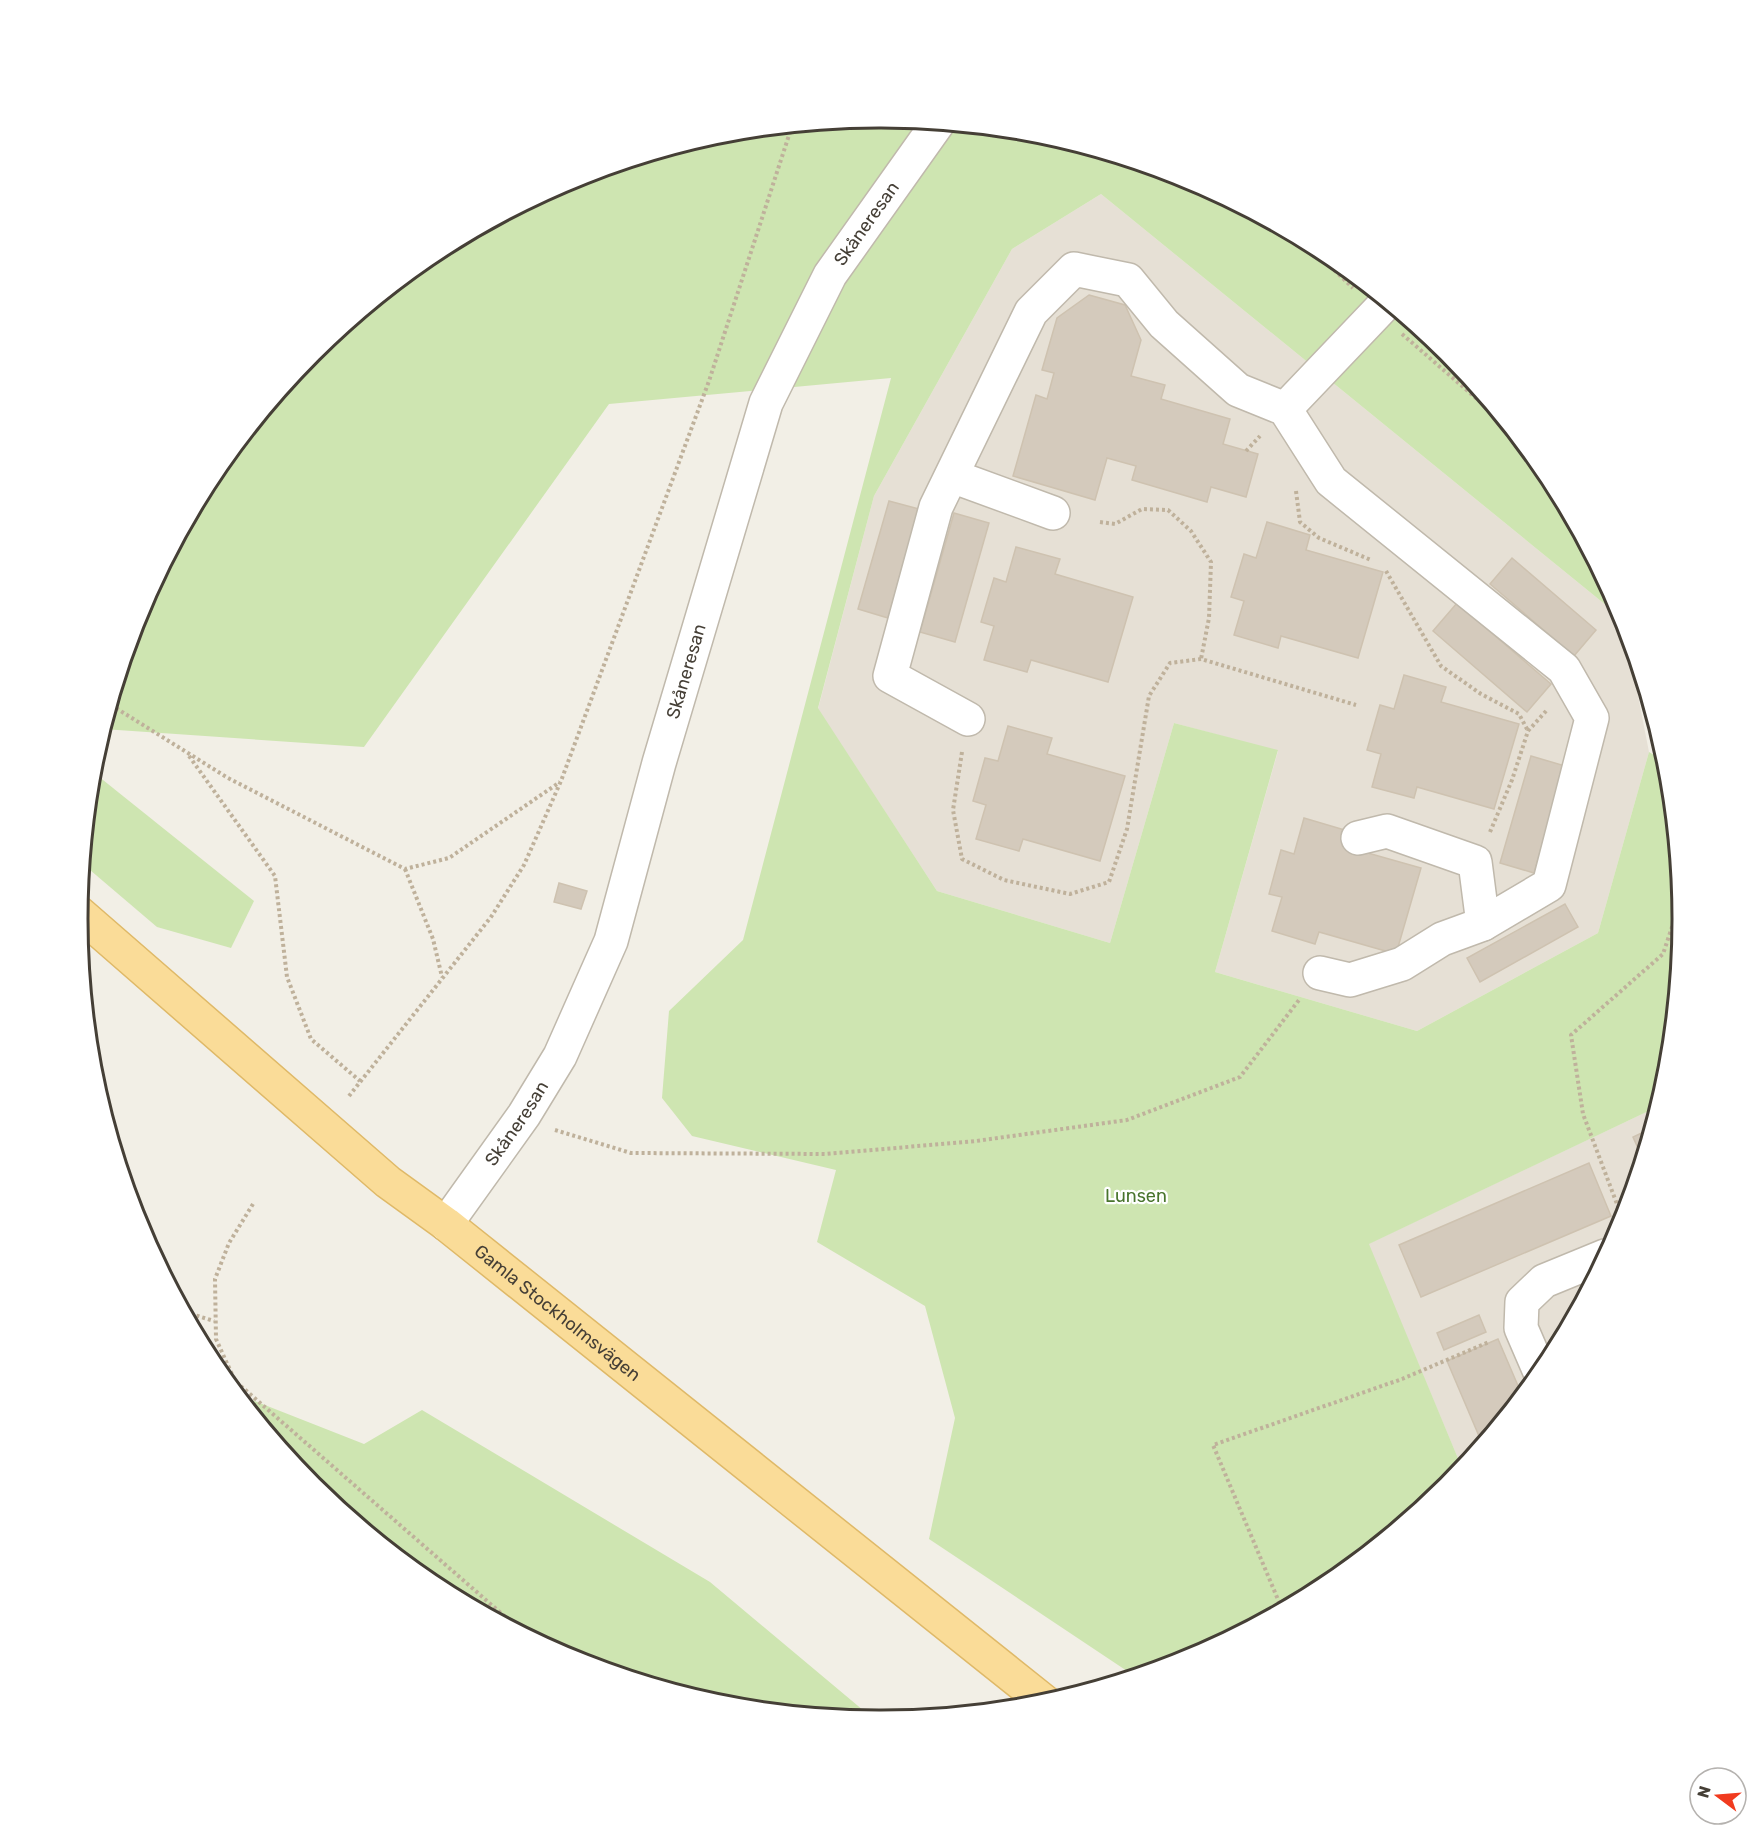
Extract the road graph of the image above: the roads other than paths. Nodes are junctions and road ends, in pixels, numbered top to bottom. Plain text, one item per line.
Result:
1 (934, 129) edge
2 (1382, 307) edge
3 (1285, 409) junction
4 (952, 476) junction
5 (1053, 513) dead end
6 (968, 718) road end
7 (1358, 838) dead end
8 (88, 921) edge
9 (1483, 924) junction
10 (1320, 973) road end
11 (446, 1224) junction
12 (1594, 1261) edge
13 (1536, 1362) edge
14 (1036, 1695) edge

1 - 11 street, Skåneresan
2 - 3 street
3 - 4 street
3 - 9 street
4 - 5 street
4 - 6 street
7 - 9 street
8 - 11 main road, Gamla Stockholmsvägen
9 - 10 street
11 - 14 main road, Gamla Stockholmsvägen
12 - 13 street

